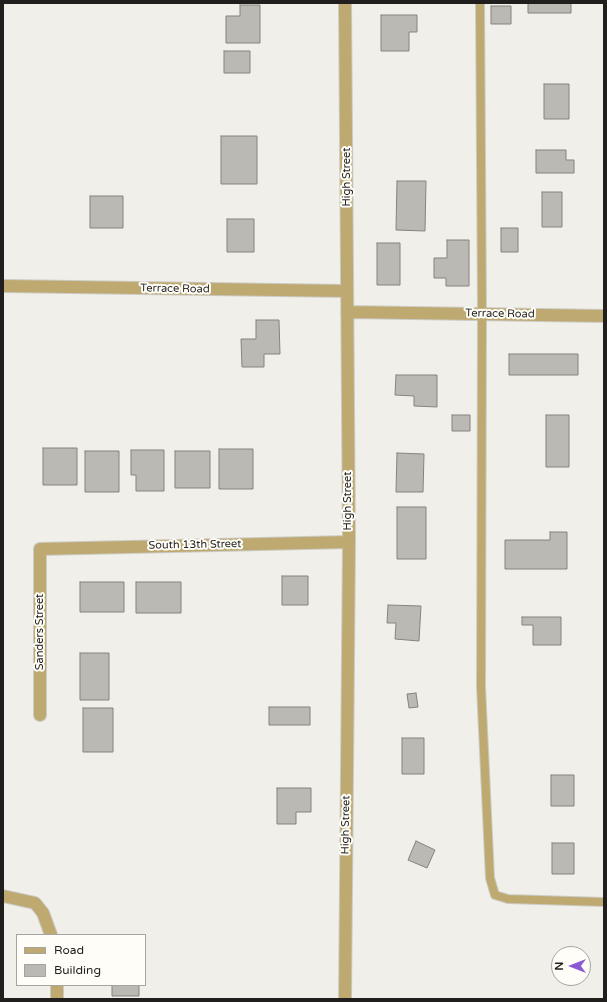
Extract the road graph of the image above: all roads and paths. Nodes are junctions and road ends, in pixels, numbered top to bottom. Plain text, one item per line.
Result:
1 (345, 3) edge
2 (480, 3) edge
3 (3, 286) edge
4 (347, 291) junction
5 (347, 312) junction
6 (482, 314) junction
7 (604, 316) edge
8 (349, 542) junction
9 (40, 549) joint
10 (40, 715) dead end
11 (3, 896) edge
12 (604, 902) edge
13 (51, 934) edge
14 (57, 986) edge
15 (57, 999) edge
16 (345, 999) edge

1 - 4 street, High Street
2 - 6 lane
3 - 4 street, Terrace Road
4 - 5 street, High Street
5 - 6 street, Terrace Road
5 - 8 street, High Street
6 - 7 street, Terrace Road
6 - 12 lane
8 - 9 street, South 13th Street
8 - 16 street, High Street
9 - 10 street, Sanders Street
11 - 13 street
14 - 15 street

